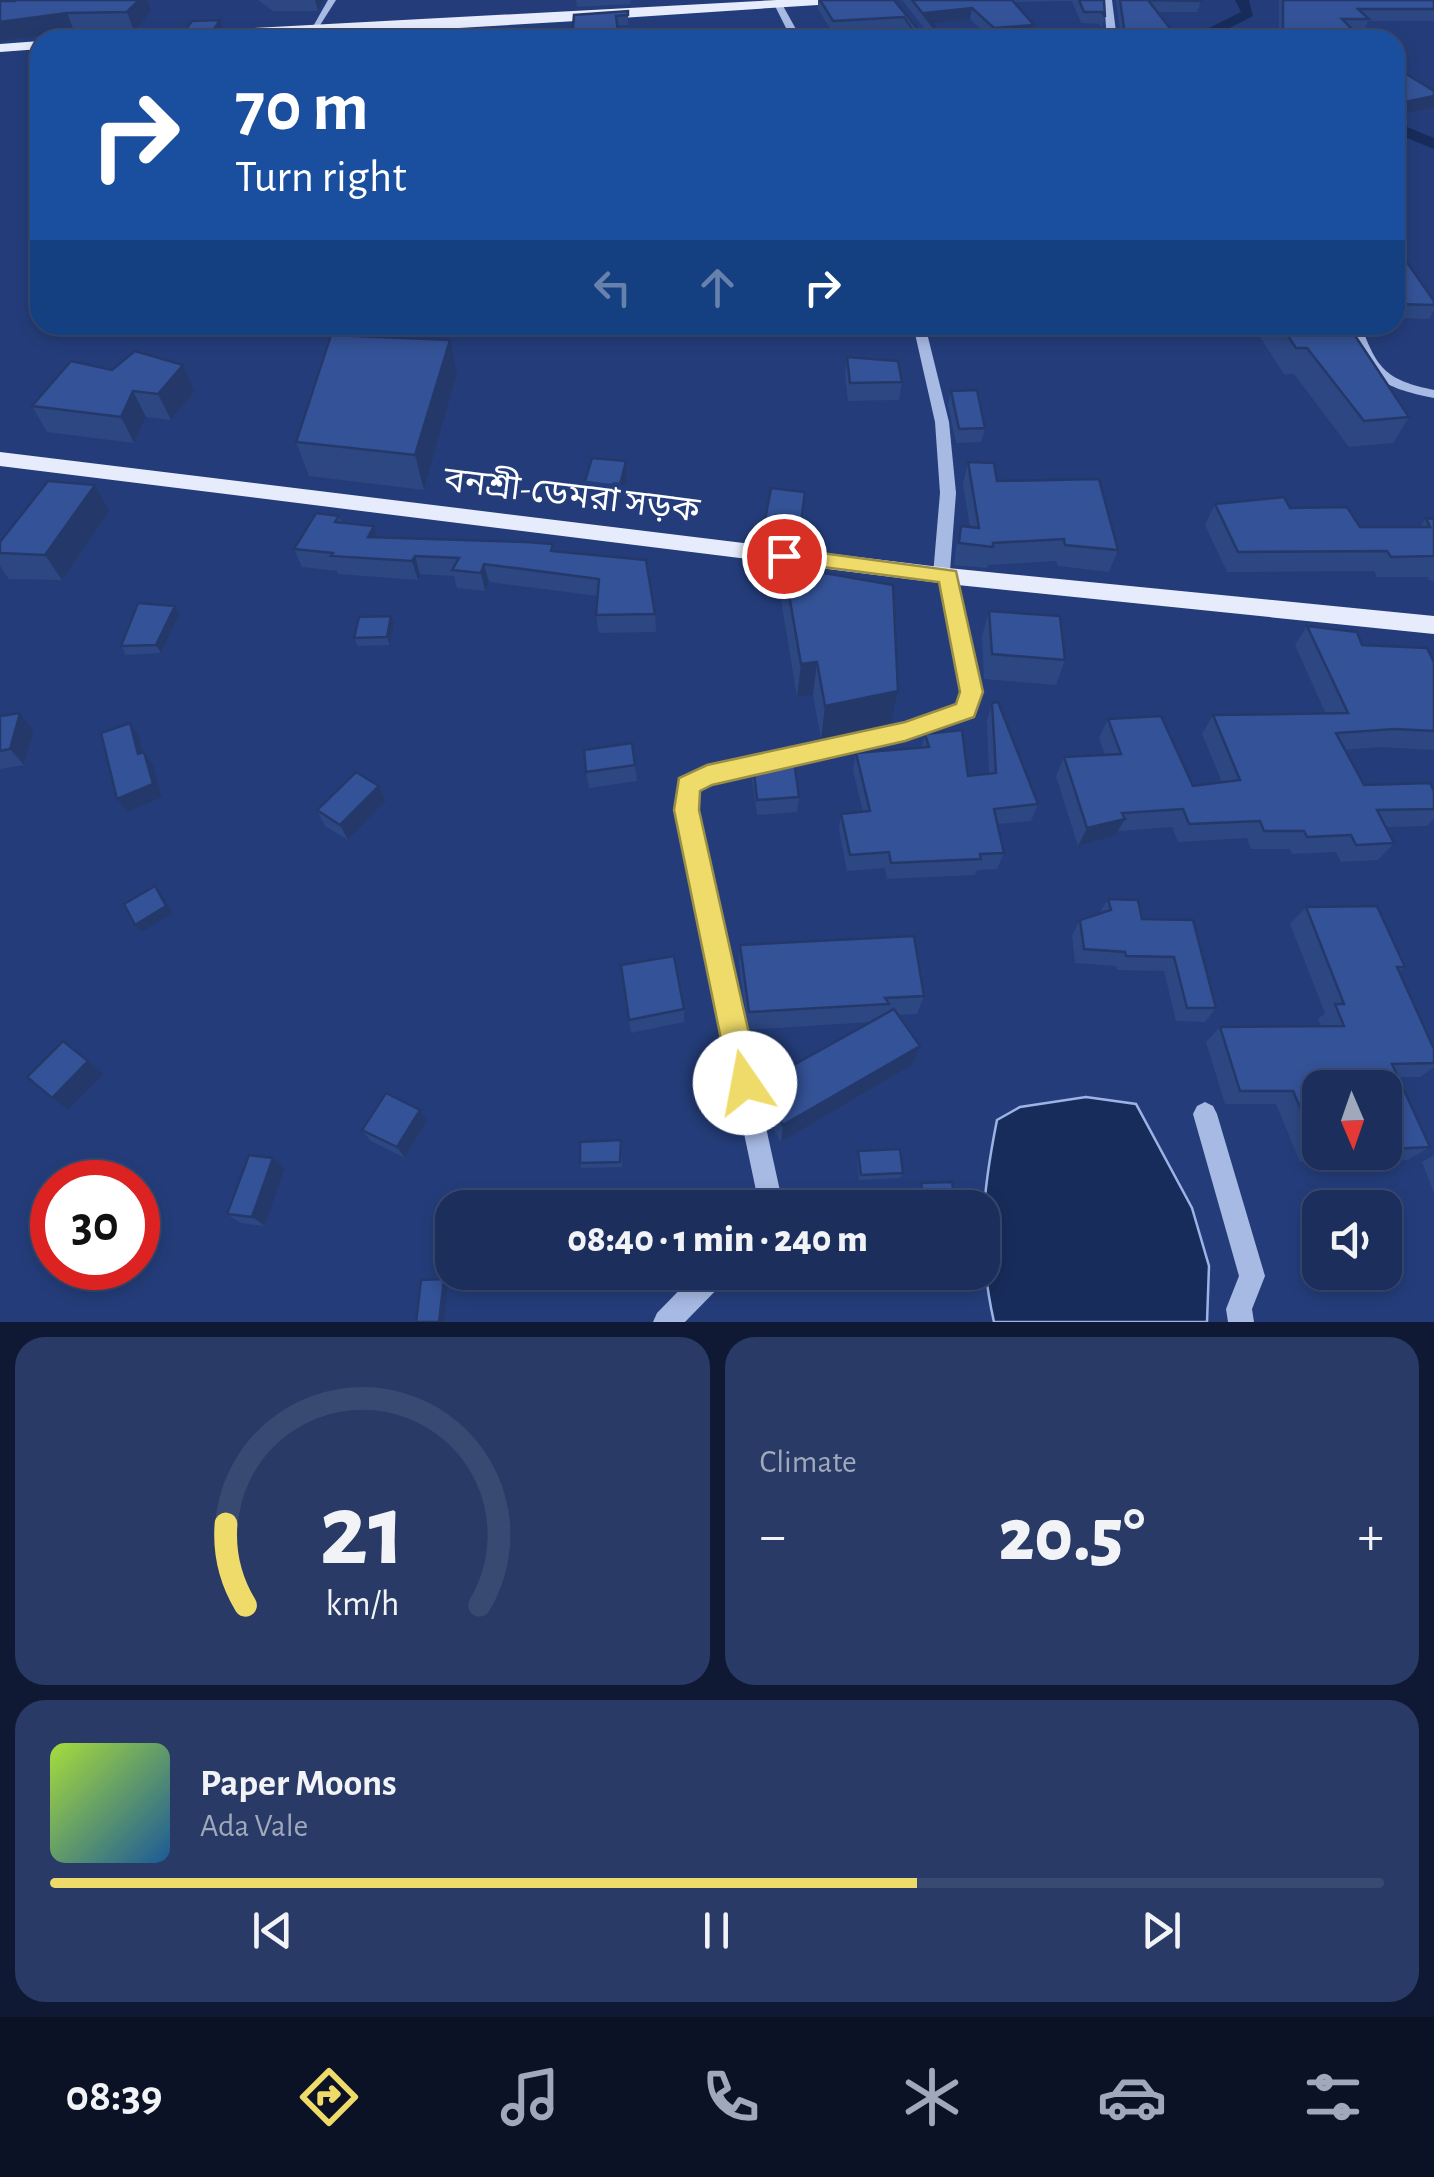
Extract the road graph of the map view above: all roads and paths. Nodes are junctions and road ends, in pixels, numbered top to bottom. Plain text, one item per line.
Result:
1 (332, 0) edge
2 (834, 0) edge
3 (1108, 0) edge
4 (778, 4) junction
5 (314, 28) junction
6 (279, 30) edge
7 (792, 30) edge
8 (1111, 30) edge
9 (30, 46) edge
10 (0, 48) edge
11 (921, 335) edge
12 (1359, 335) edge
13 (1434, 394) edge
14 (0, 459) edge
15 (945, 576) junction
16 (1434, 626) edge
17 (1205, 1114) dead end
18 (768, 1190) edge
19 (698, 1290) edge
20 (666, 1322) edge
21 (1241, 1322) edge

1 - 5 street
2 - 4 main road
3 - 8 street
4 - 5 main road
4 - 7 street
5 - 6 main road
9 - 10 main road
11 - 15 street
12 - 13 street
14 - 15 main road, বনশ্রী-ডেমরা সড়ক
15 - 16 main road, বনশ্রী-ডেমরা সড়ক
15 - 18 street
17 - 21 street
19 - 20 street

